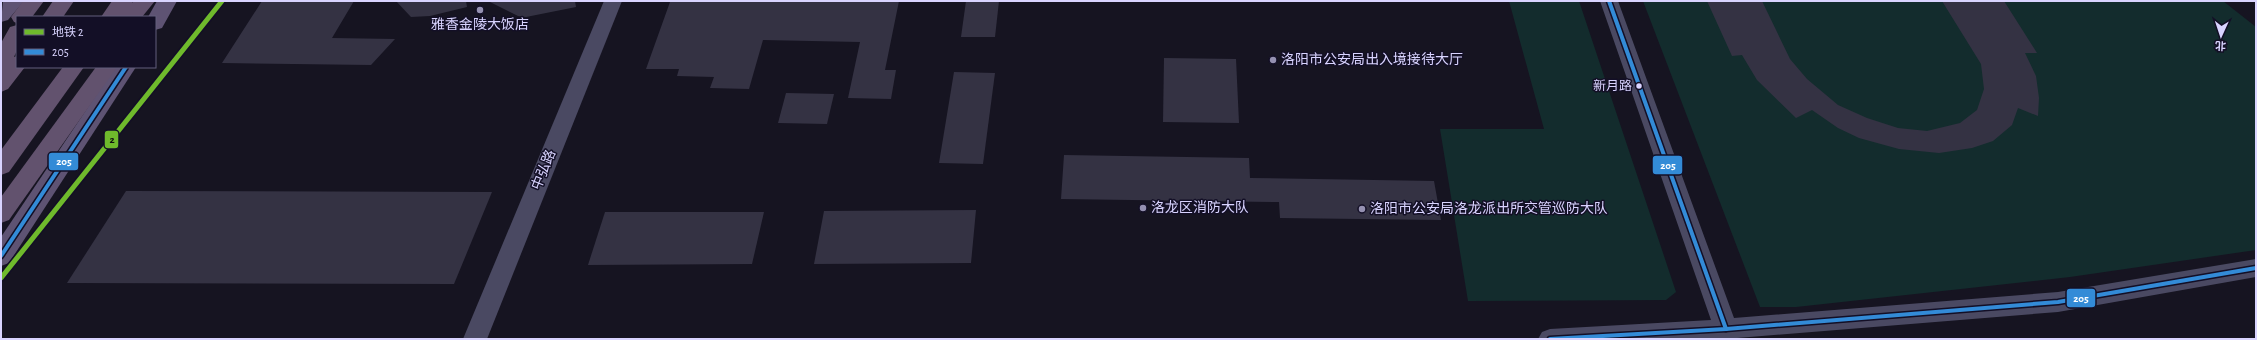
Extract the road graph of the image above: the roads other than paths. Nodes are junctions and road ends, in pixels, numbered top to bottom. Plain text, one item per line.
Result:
1 (14, 1) edge
2 (34, 1) edge
3 (64, 1) edge
4 (123, 1) edge
5 (145, 1) edge
6 (154, 1) edge
7 (167, 1) edge
8 (613, 1) edge
9 (1609, 1) edge
10 (1, 15) edge
11 (22, 16) edge
12 (26, 16) edge
13 (53, 16) edge
14 (112, 16) edge
15 (131, 16) edge
16 (144, 16) edge
17 (156, 21) edge
18 (16, 23) edge
19 (16, 34) edge
20 (1, 42) edge
21 (1, 61) edge
22 (16, 64) edge
23 (73, 68) edge
24 (85, 68) edge
25 (106, 68) edge
26 (125, 68) edge
27 (1, 84) edge
28 (7, 158) edge
29 (1, 214) edge
30 (1, 256) edge
31 (2256, 268) edge
32 (1726, 329) junction
33 (475, 339) edge
34 (1550, 339) edge

1 - 10 main road
2 - 11 highway
2 - 12 highway
3 - 13 highway
4 - 14 highway
5 - 15 highway
6 - 16 highway
7 - 17 main road
8 - 33 street, 中弘路
9 - 32 street
18 - 20 highway
19 - 21 highway
22 - 27 highway
23 - 28 highway
24 - 28 highway
25 - 29 highway
26 - 30 main road
31 - 32 street
32 - 34 street

